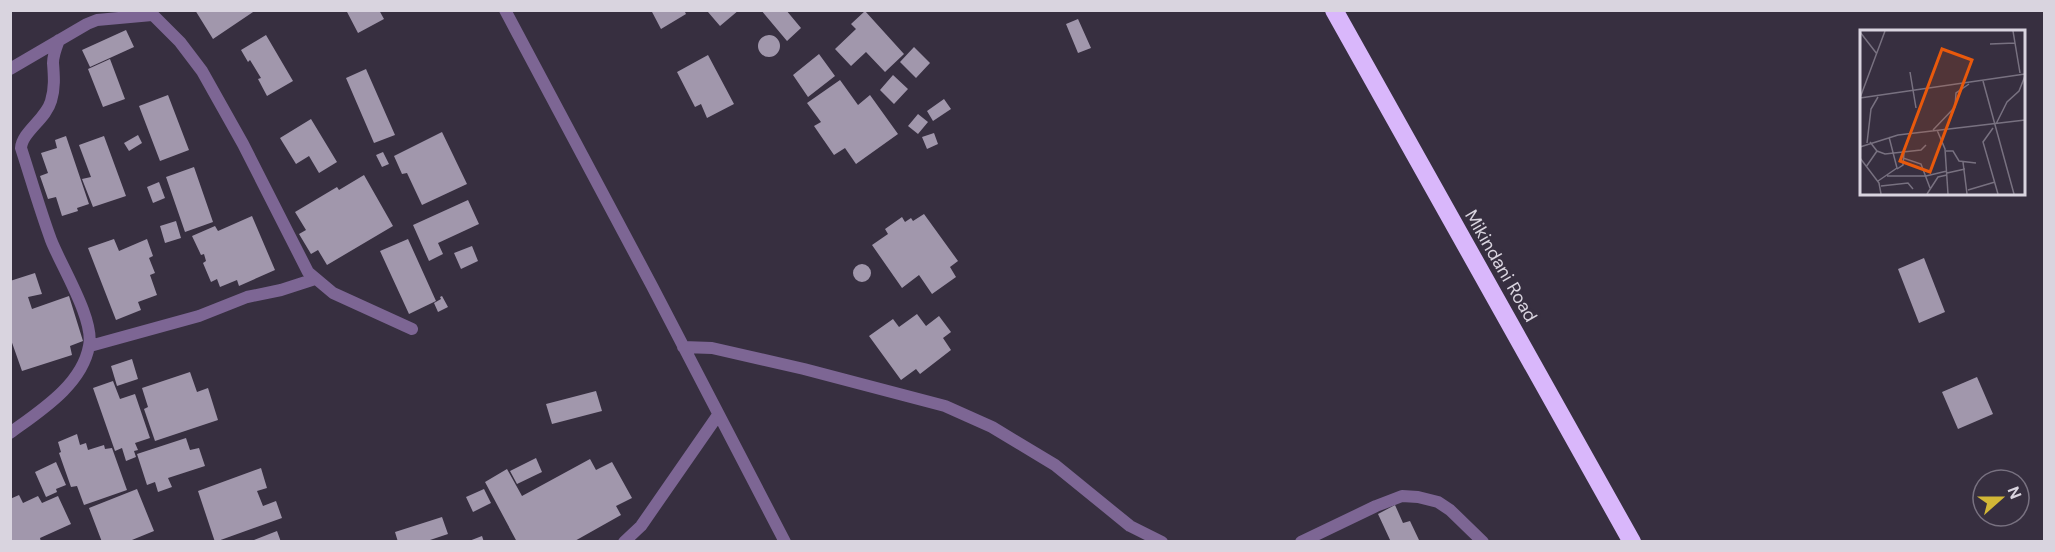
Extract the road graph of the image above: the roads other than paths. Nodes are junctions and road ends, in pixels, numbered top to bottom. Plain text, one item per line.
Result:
1 (505, 10) edge
2 (1334, 10) edge
3 (150, 13) edge
4 (58, 40) junction
5 (10, 69) edge
6 (315, 279) junction
7 (412, 329) dead end
8 (90, 346) junction
9 (683, 347) junction
10 (718, 415) junction
11 (10, 433) edge
12 (624, 542) edge
13 (785, 542) edge
14 (1162, 542) edge
15 (1301, 542) edge
16 (1483, 542) edge
17 (1632, 542) edge

1 - 9 street
2 - 17 highway, Mikindani Road
3 - 4 street
3 - 6 street
4 - 5 street
4 - 8 street
6 - 7 street
6 - 8 street
8 - 11 street
9 - 10 street
9 - 14 street
10 - 12 street
10 - 13 street
15 - 16 street

